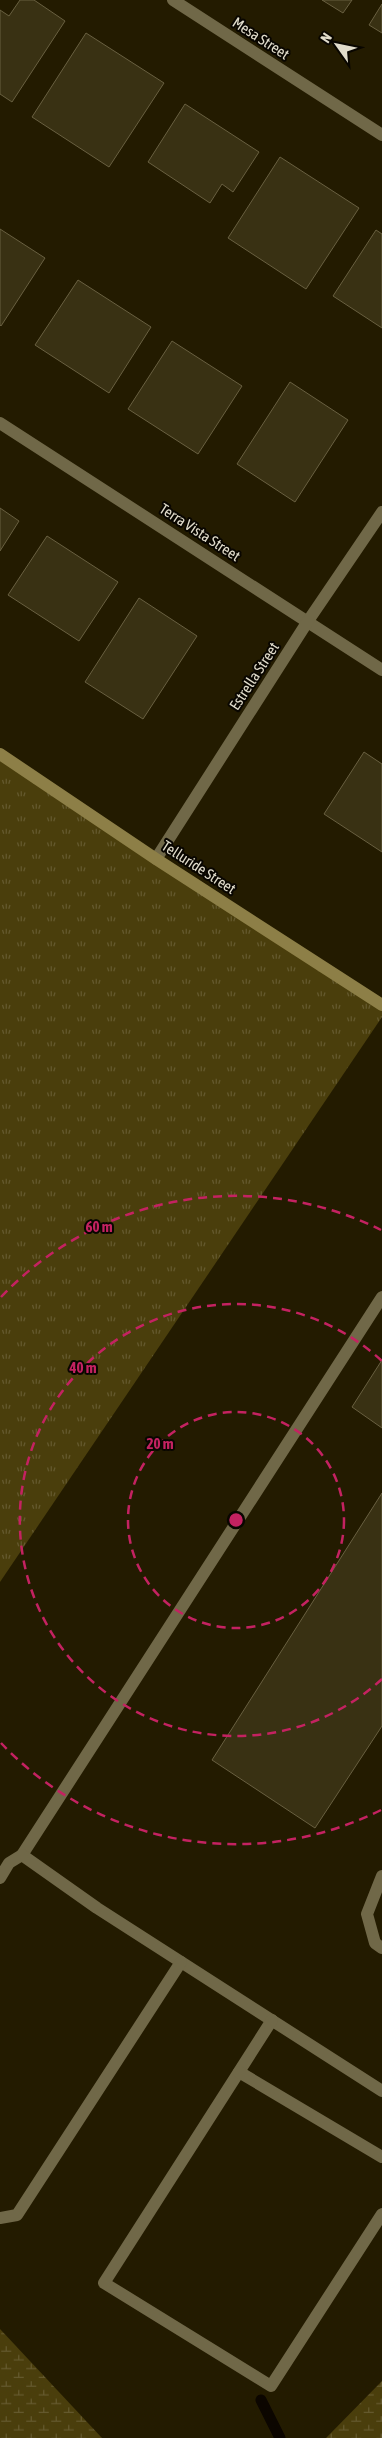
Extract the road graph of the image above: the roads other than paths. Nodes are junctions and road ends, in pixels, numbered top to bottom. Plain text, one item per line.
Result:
1 (173, 0) edge
2 (382, 135) edge
3 (0, 423) edge
4 (382, 512) edge
5 (308, 622) junction
6 (382, 670) edge
7 (0, 754) edge
8 (156, 859) junction
9 (382, 1005) edge
10 (382, 1297) edge
11 (22, 1855) junction
12 (382, 1876) edge
13 (0, 1878) edge
14 (382, 1948) edge
15 (182, 1962) junction
16 (272, 2020) junction
17 (239, 2072) junction
18 (382, 2091) edge
19 (382, 2157) edge
20 (382, 2214) edge
21 (0, 2218) edge

1 - 2 street, Mesa Street
3 - 5 street, Terra Vista Street
4 - 5 street, Estrella Street
5 - 6 street, Terra Vista Street
5 - 8 street, Estrella Street
7 - 8 street, Telluride Street
8 - 9 street, Telluride Street
10 - 11 street
11 - 13 street
11 - 15 street
12 - 14 street
15 - 16 street
15 - 21 street
16 - 17 street
16 - 18 street
17 - 19 street
17 - 20 street

